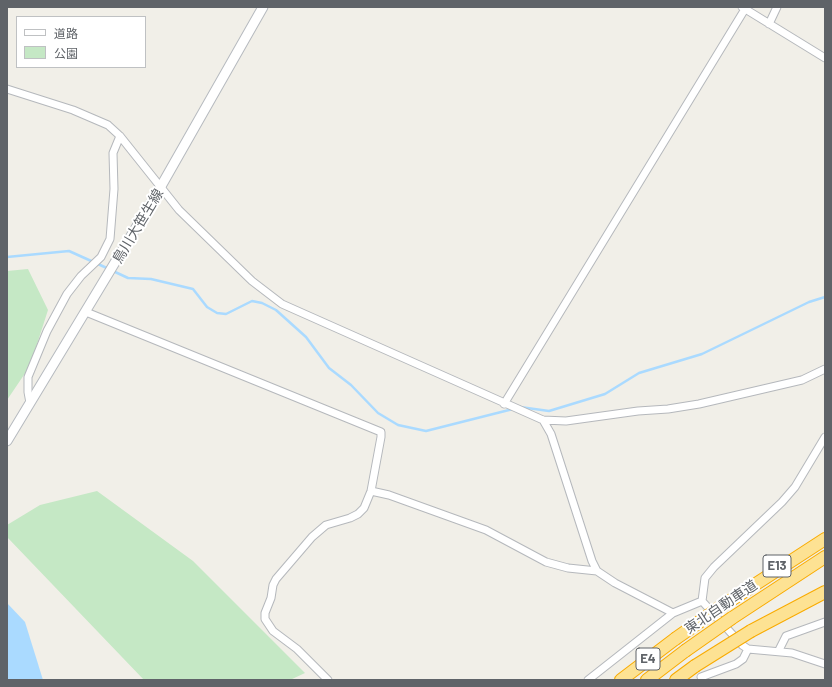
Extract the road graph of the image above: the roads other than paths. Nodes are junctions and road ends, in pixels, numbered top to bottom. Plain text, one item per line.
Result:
1 (263, 7) edge
2 (777, 7) edge
3 (743, 8) edge
4 (769, 24) junction
5 (825, 58) edge
6 (7, 89) edge
7 (120, 136) junction
8 (160, 188) junction
9 (86, 312) junction
10 (825, 369) edge
11 (30, 403) junction
12 (506, 405) junction
13 (544, 420) junction
14 (825, 437) edge
15 (7, 441) edge
16 (371, 491) junction
17 (825, 531) edge
18 (825, 539) edge
19 (825, 556) edge
20 (597, 571) junction
21 (825, 592) edge
22 (702, 601) junction
23 (725, 604) junction
24 (673, 613) junction
25 (825, 622) edge
26 (748, 649) junction
27 (779, 650) junction
28 (825, 664) edge
29 (698, 676) edge
30 (328, 680) edge
31 (588, 680) edge
32 (621, 680) edge
33 (647, 680) edge
34 (676, 680) edge

1 - 8 street, 鳥川大笹生線
2 - 4 street
3 - 4 street
3 - 12 street
4 - 5 street
6 - 7 street
7 - 8 street
7 - 11 street
8 - 9 street, 鳥川大笹生線
8 - 12 street
9 - 11 street, 鳥川大笹生線
9 - 16 street
10 - 13 street
11 - 15 street, 鳥川大笹生線
12 - 13 street
13 - 20 street
14 - 22 street
16 - 20 street
16 - 30 street
17 - 23 highway, E13
18 - 23 highway, 東北自動車道 / E4
19 - 33 highway, 東北自動車道 / E4, bridge
20 - 24 street
21 - 29 highway, bridge
22 - 24 street
22 - 26 street
23 - 32 highway, 東北自動車道 / E4, bridge
24 - 31 street
25 - 27 street
26 - 27 street
26 - 29 street
27 - 28 street
29 - 34 highway

